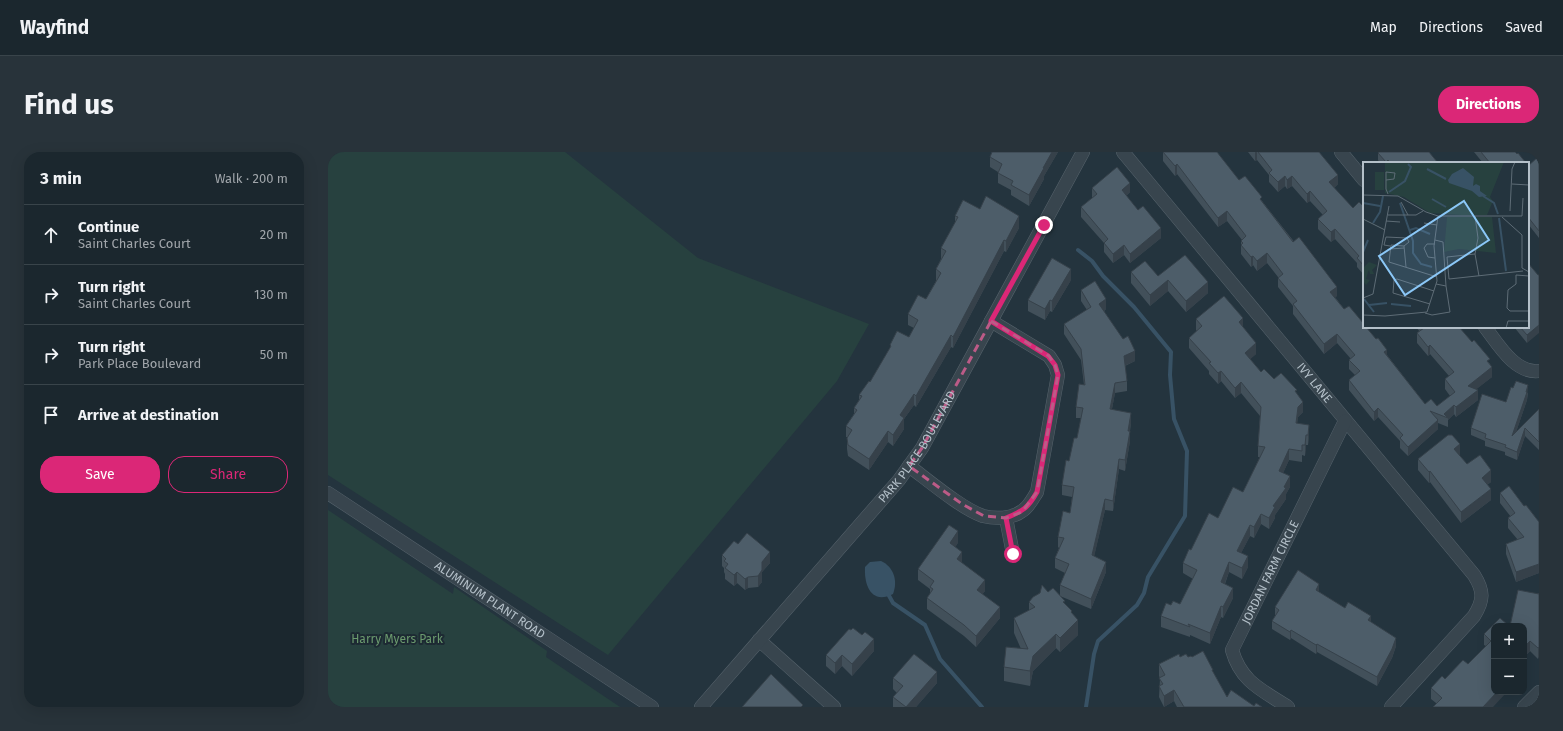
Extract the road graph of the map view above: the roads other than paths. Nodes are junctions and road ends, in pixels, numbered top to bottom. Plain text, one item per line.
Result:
1 (1084, 152) edge
2 (1123, 152) edge
3 (1341, 152) edge
4 (1363, 179) edge
5 (991, 321) junction
6 (1486, 328) edge
7 (1535, 371) edge
8 (1345, 421) junction
9 (909, 466) junction
10 (328, 493) edge
11 (1006, 518) junction
12 (1013, 554) dead end
13 (759, 640) junction
14 (1539, 692) edge
15 (652, 707) edge
16 (701, 707) edge
17 (834, 707) edge
18 (1288, 707) edge
19 (1391, 707) edge
20 (1524, 707) edge

1 - 5 street, PARK PLACE BOULEVARD
2 - 8 street, IVY LANE
3 - 4 street
5 - 9 street, PARK PLACE BOULEVARD
5 - 11 street
6 - 7 street
8 - 18 street, JORDAN FARM CIRCLE
8 - 19 street, IVY LANE
9 - 11 street
9 - 13 street, PARK PLACE BOULEVARD
10 - 15 street, ALUMINUM PLANT ROAD
11 - 12 street
13 - 16 street, PARK PLACE BOULEVARD
13 - 17 street
14 - 20 street

